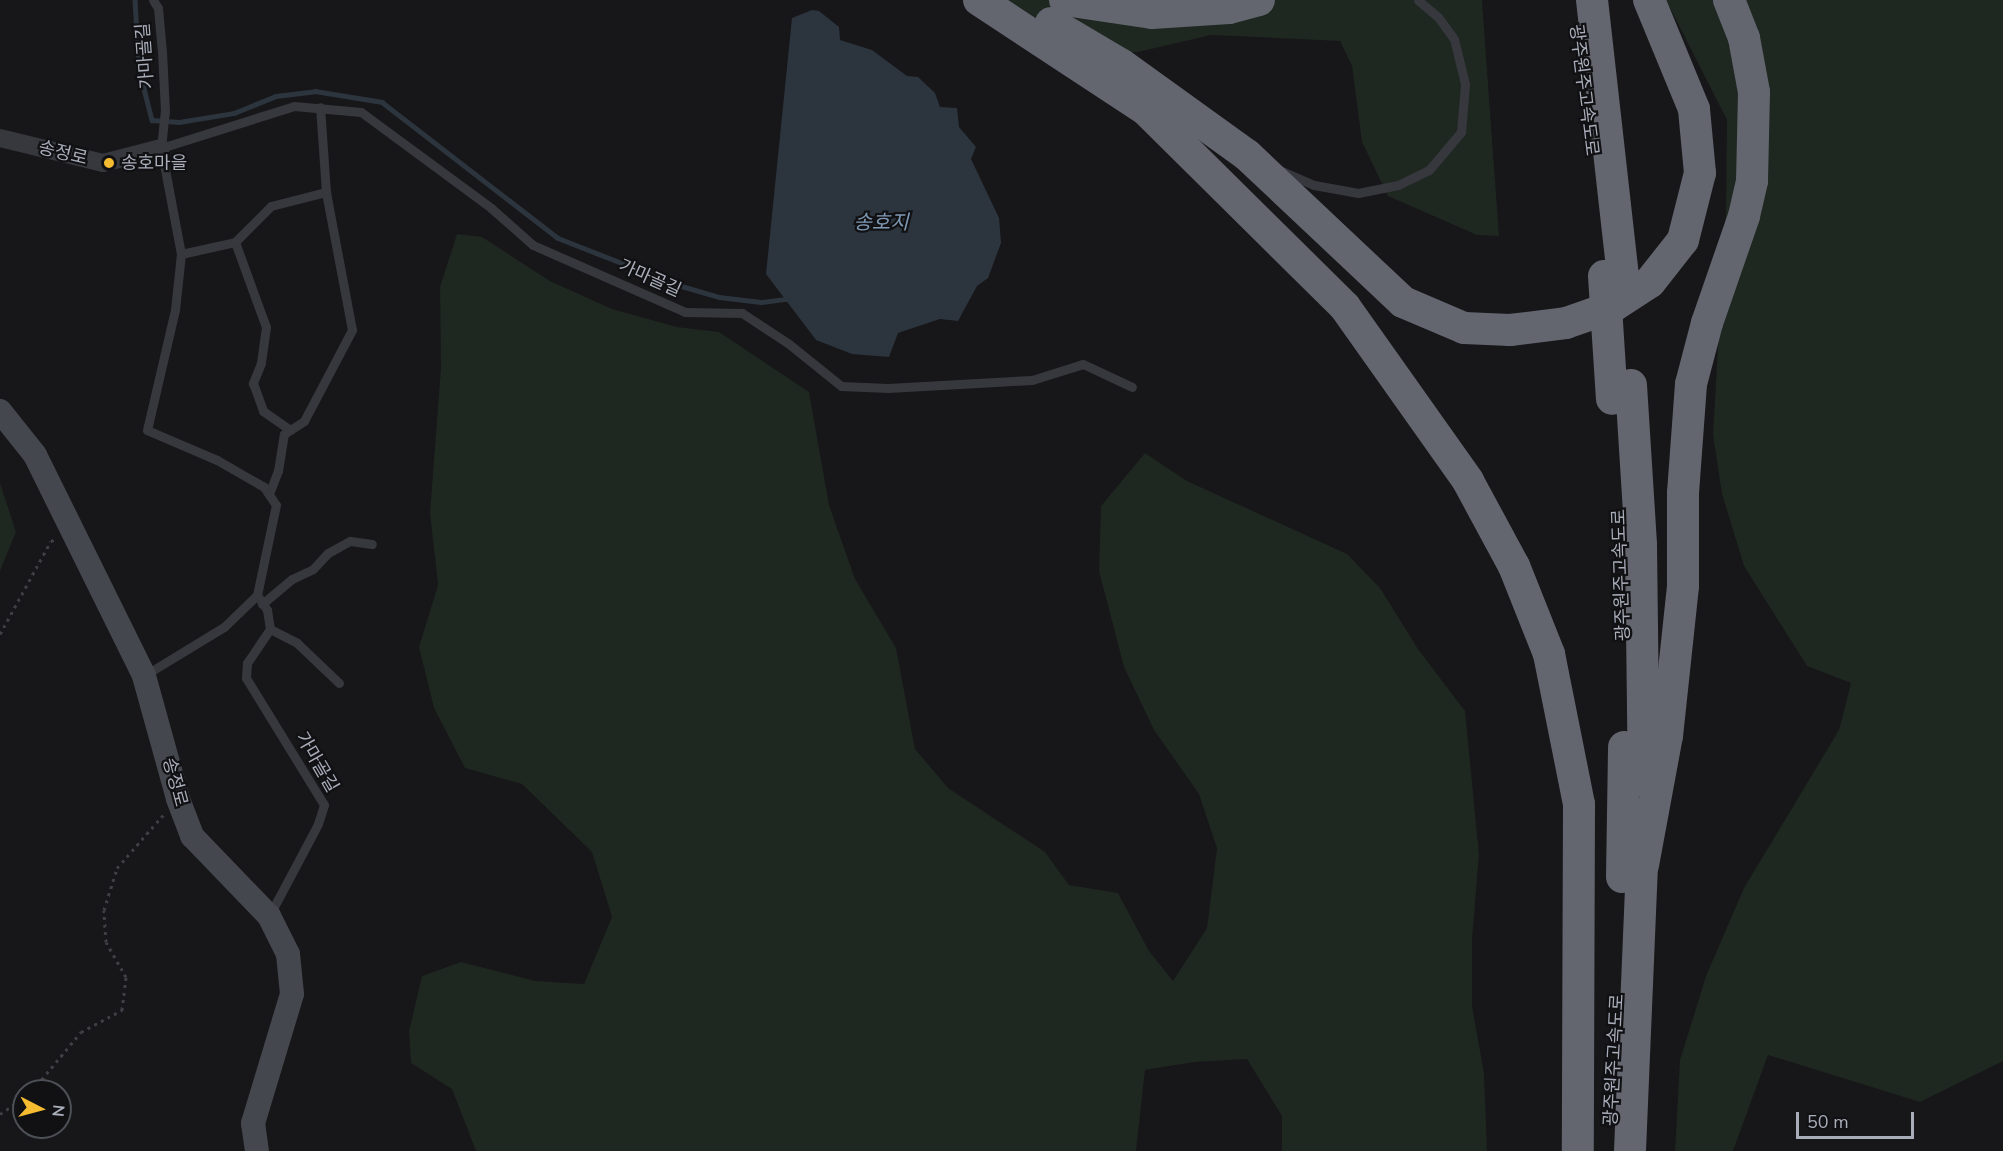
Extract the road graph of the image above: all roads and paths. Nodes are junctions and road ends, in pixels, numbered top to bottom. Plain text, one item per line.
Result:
1 (153, 0) edge
2 (979, 0) edge
3 (998, 0) edge
4 (1065, 0) edge
5 (1259, 0) edge
6 (1418, 0) edge
7 (1572, 0) edge
8 (1592, 0) edge
9 (1649, 0) edge
10 (1729, 0) edge
11 (320, 107) junction
12 (0, 138) edge
13 (163, 140) junction
14 (1247, 155) junction
15 (326, 192) junction
16 (235, 242) junction
17 (181, 255) junction
18 (1614, 276) junction
19 (1132, 387) dead end
20 (1621, 392) junction
21 (0, 411) edge
22 (290, 430) junction
23 (269, 494) junction
24 (73, 532) junction
25 (372, 544) dead end
26 (260, 599) junction
27 (270, 629) junction
28 (0, 634) edge
29 (144, 676) junction
30 (339, 683) dead end
31 (180, 807) junction
32 (1643, 865) junction
33 (270, 916) junction
34 (42, 1079) edge
35 (257, 1151) edge
36 (1578, 1151) edge
37 (1609, 1151) edge
38 (1630, 1151) edge

1 - 13 lane, 가마골길
2 - 36 highway
3 - 14 highway
4 - 5 highway
6 - 14 lane
7 - 18 highway, 광주원주고속도로
8 - 18 highway, 광주원주고속도로
9 - 14 highway
10 - 32 highway
11 - 13 lane, 가마골길
11 - 15 lane
11 - 19 lane, 가마골길
12 - 13 street, 송정로
13 - 17 lane, 가마골길
15 - 16 lane
15 - 22 lane
16 - 17 lane
16 - 22 lane
17 - 23 lane, 가마골길
18 - 20 highway, 광주원주고속도로
20 - 32 highway, 광주원주고속도로
20 - 37 highway, 광주원주고속도로
21 - 24 street, 송정로
22 - 23 lane
23 - 26 lane
24 - 28 path
24 - 29 street, 송정로
25 - 26 lane
26 - 27 lane
26 - 29 lane
27 - 30 lane
27 - 33 lane, 가마골길
29 - 31 street, 송정로
31 - 33 street, 송정로
31 - 34 path
32 - 38 highway, 광주원주고속도로
33 - 35 street, 송정로

